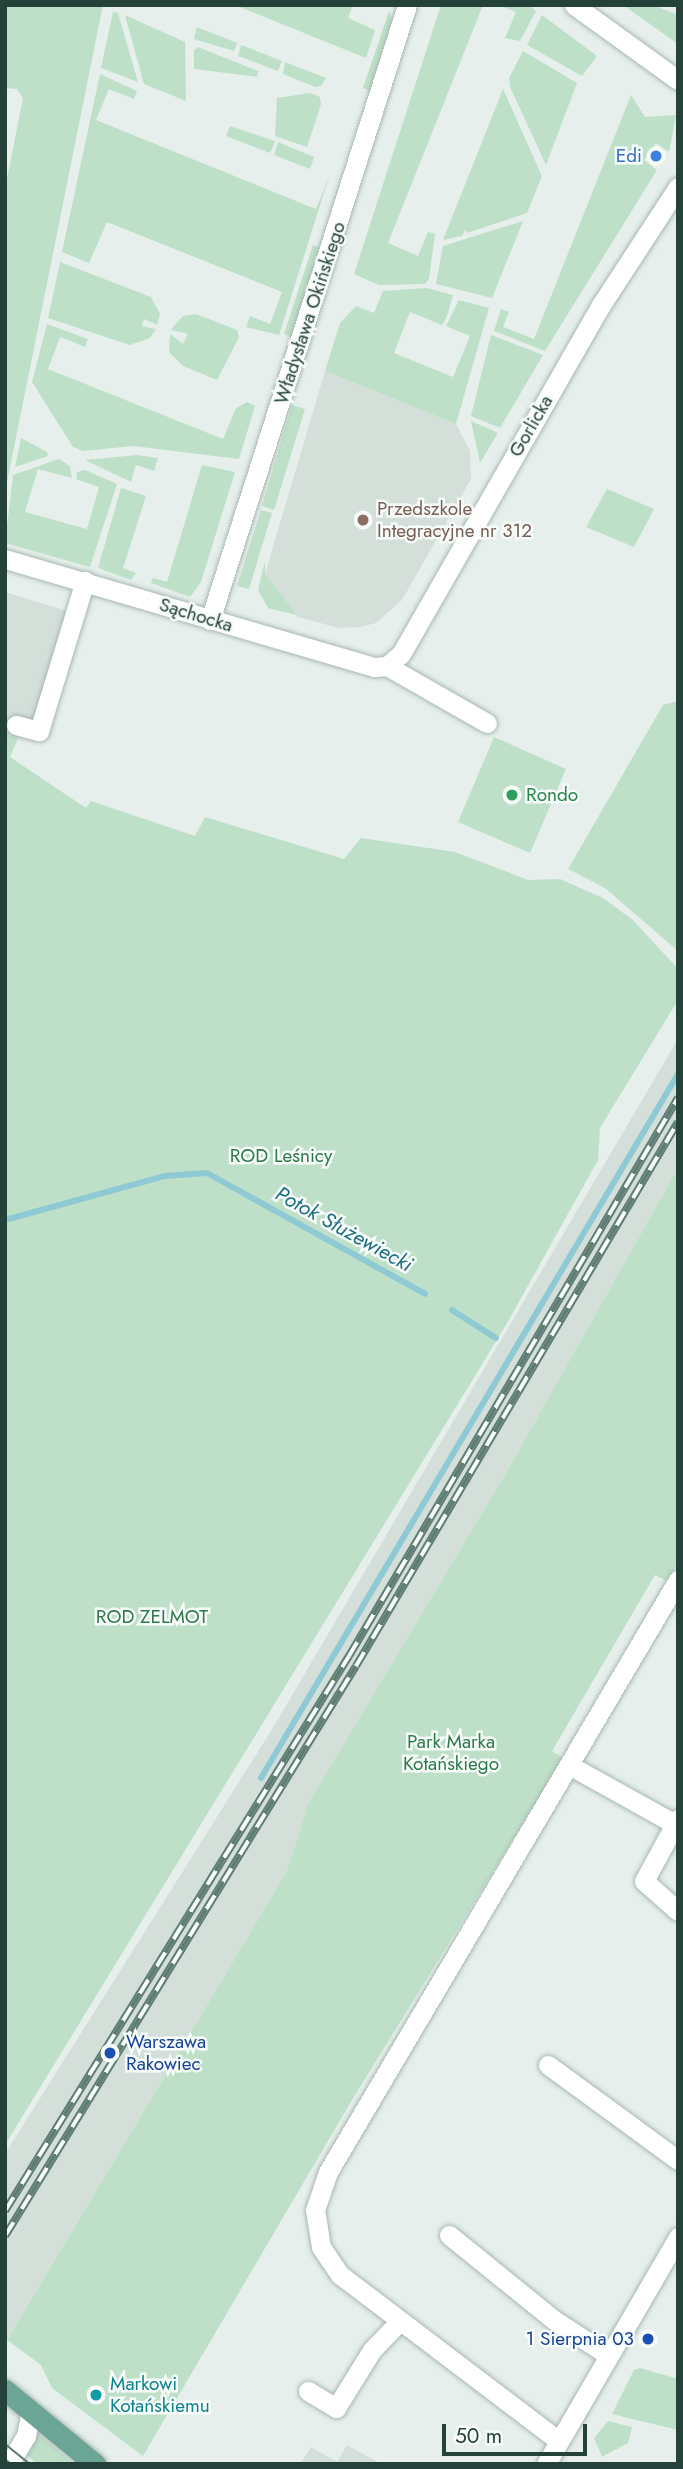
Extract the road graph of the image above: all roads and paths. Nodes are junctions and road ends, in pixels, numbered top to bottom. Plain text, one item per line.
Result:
1 (407, 5) edge
2 (574, 5) edge
3 (678, 80) edge
4 (678, 187) edge
5 (5, 559) edge
6 (85, 581) junction
7 (210, 620) junction
8 (387, 666) junction
9 (487, 723) dead end
10 (16, 725) dead end
11 (678, 1580) edge
12 (569, 1765) junction
13 (676, 1821) edge
14 (678, 1911) edge
15 (548, 2065) dead end
16 (678, 2160) edge
17 (449, 2235) dead end
18 (678, 2236) edge
19 (672, 2260) edge
20 (400, 2322) junction
21 (608, 2355) junction
22 (5, 2390) edge
23 (308, 2391) dead end
24 (31, 2410) junction
25 (559, 2441) junction
26 (550, 2462) edge
27 (9, 2464) edge
28 (95, 2464) edge

1 - 7 street, Władysława Okińskiego
2 - 3 street
4 - 8 street, Gorlicka
5 - 6 street, Sąchocka
6 - 7 street, Sąchocka
6 - 10 street
7 - 8 street, Sąchocka
8 - 9 street
11 - 12 street
12 - 13 street
12 - 20 street
13 - 14 street
15 - 16 street
17 - 21 street
18 - 19 street
19 - 21 street
20 - 23 street
20 - 25 street
21 - 25 street
22 - 24 main road
24 - 27 street
24 - 28 main road
25 - 26 street

